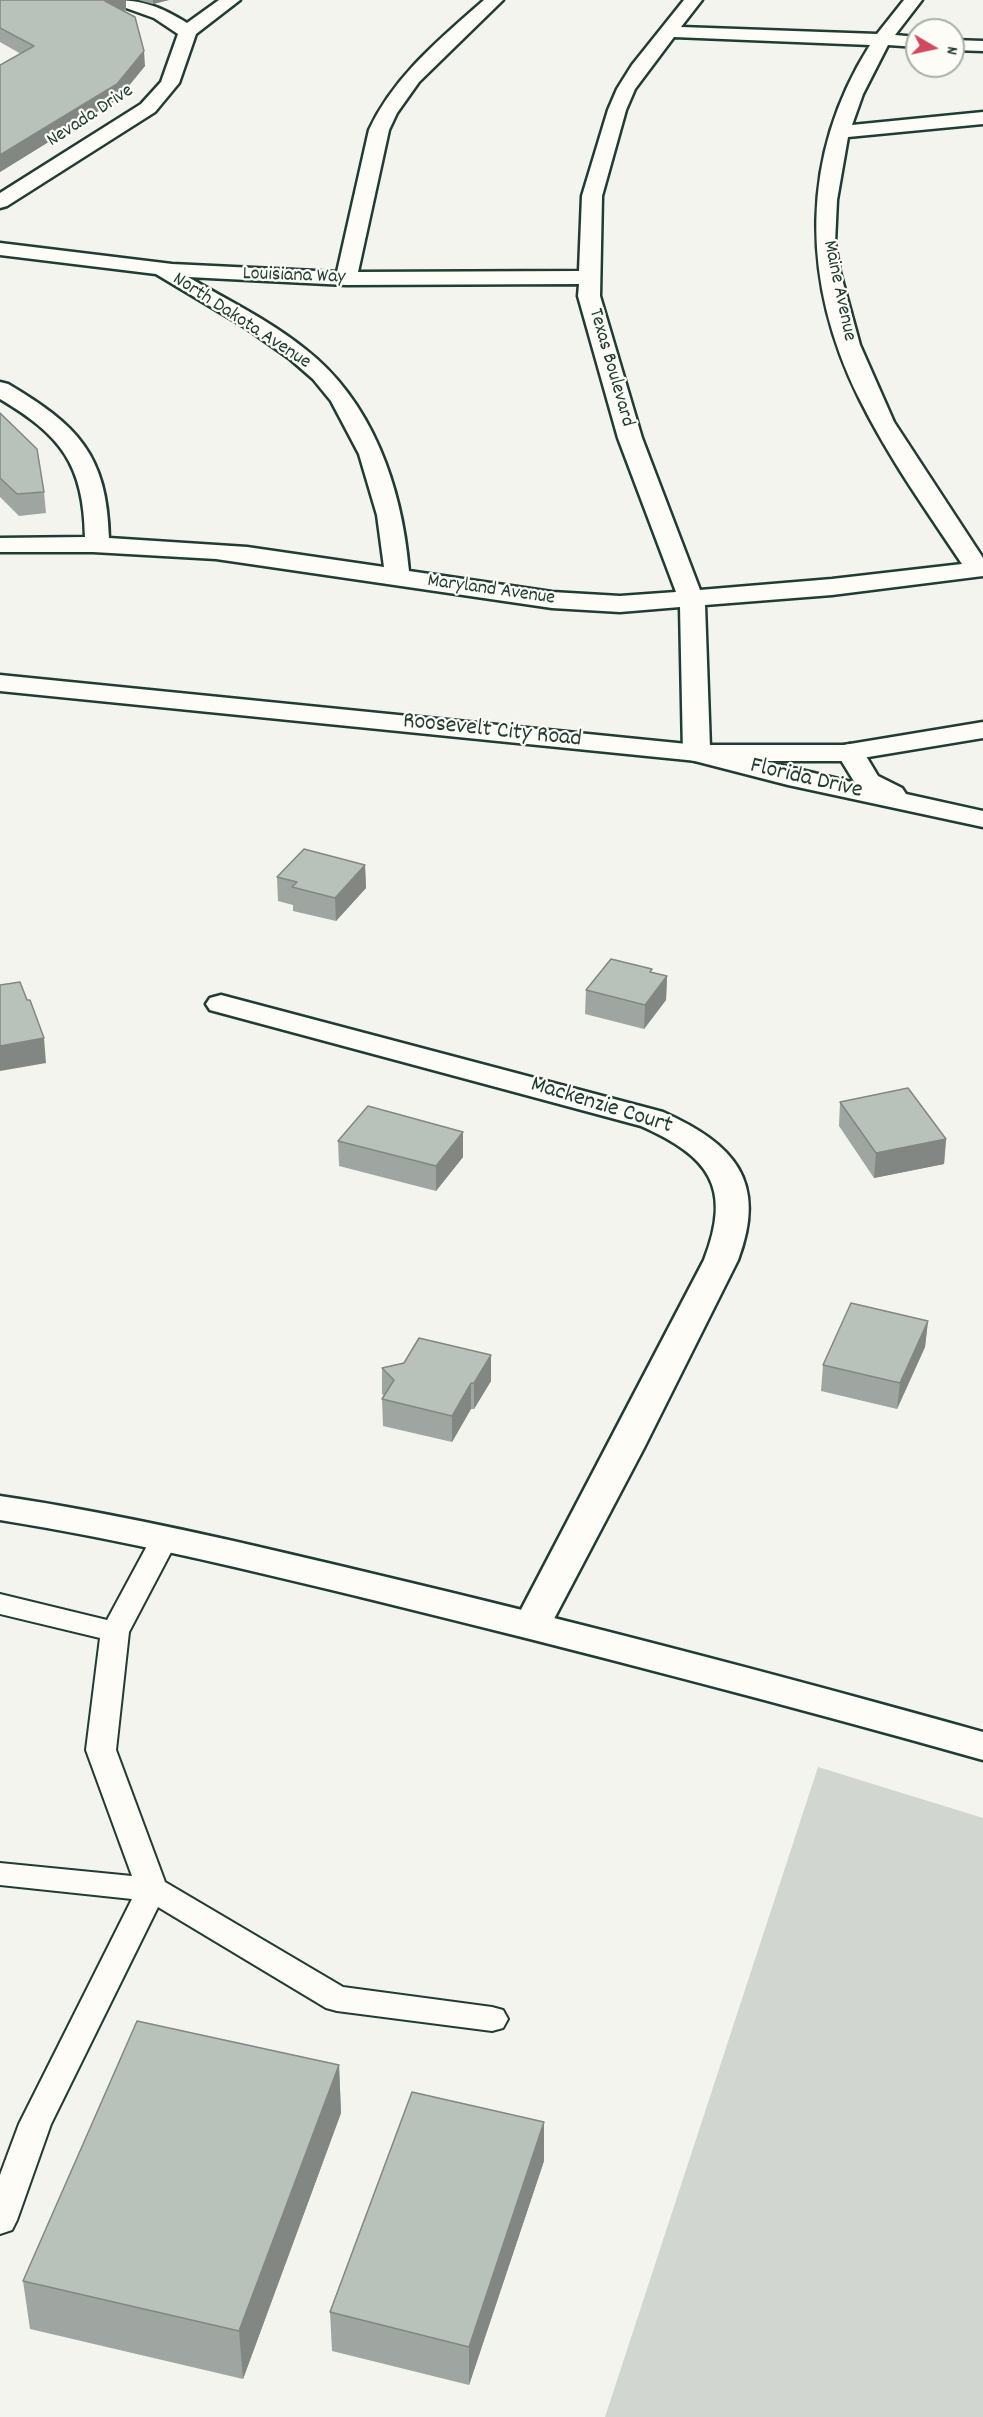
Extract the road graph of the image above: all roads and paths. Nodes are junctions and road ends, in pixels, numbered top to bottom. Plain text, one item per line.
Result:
1 (121, 0) edge
2 (231, 0) edge
3 (494, 0) edge
4 (693, 0) edge
5 (913, 0) edge
6 (669, 31) junction
7 (188, 32) junction
8 (884, 39) junction
9 (905, 41) edge
10 (965, 45) edge
11 (983, 45) edge
12 (983, 118) edge
13 (838, 132) junction
14 (0, 202) edge
15 (0, 249) edge
16 (157, 269) junction
17 (589, 277) junction
18 (346, 279) junction
19 (0, 390) edge
20 (97, 543) junction
21 (0, 545) edge
22 (980, 569) edge
23 (397, 576) junction
24 (692, 600) junction
25 (0, 683) edge
26 (983, 730) edge
27 (850, 752) junction
28 (697, 753) junction
29 (917, 803) junction
30 (983, 819) edge
31 (221, 1004) dead end
32 (0, 1508) edge
33 (165, 1537) junction
34 (0, 1604) edge
35 (532, 1625) junction
36 (115, 1632) junction
37 (983, 1746) edge
38 (0, 1874) edge
39 (152, 1889) junction
40 (492, 2019) dead end
41 (0, 2220) edge

1 - 7 street
2 - 7 street, Nevada Drive
3 - 18 street
4 - 6 street, Texas Boulevard
5 - 8 street, Maine Avenue
6 - 8 street
6 - 17 street, Texas Boulevard
7 - 14 street, Nevada Drive
8 - 9 street
8 - 13 street, Maine Avenue
10 - 11 street
12 - 13 street
13 - 22 street, Maine Avenue
15 - 16 street, Louisiana Way
16 - 18 street, Louisiana Way
16 - 23 street, North Dakota Avenue
17 - 18 street, Louisiana Way
17 - 24 street, Texas Boulevard
19 - 20 street
20 - 21 street, Maryland Avenue
20 - 23 street, Maryland Avenue
22 - 24 street, Maryland Avenue
23 - 24 street, Maryland Avenue
24 - 28 street, Texas Boulevard
25 - 28 street, Roosevelt City Road
26 - 27 street, Roosevelt City Road
27 - 28 street, Roosevelt City Road
27 - 29 street, Florida Drive
28 - 29 street, Florida Drive
29 - 30 street, Florida Drive
31 - 35 street, Mackenzie Court
32 - 33 street
33 - 35 street
33 - 36 lane
34 - 36 lane
35 - 37 street
36 - 39 lane
38 - 39 lane
39 - 40 lane
39 - 41 lane

